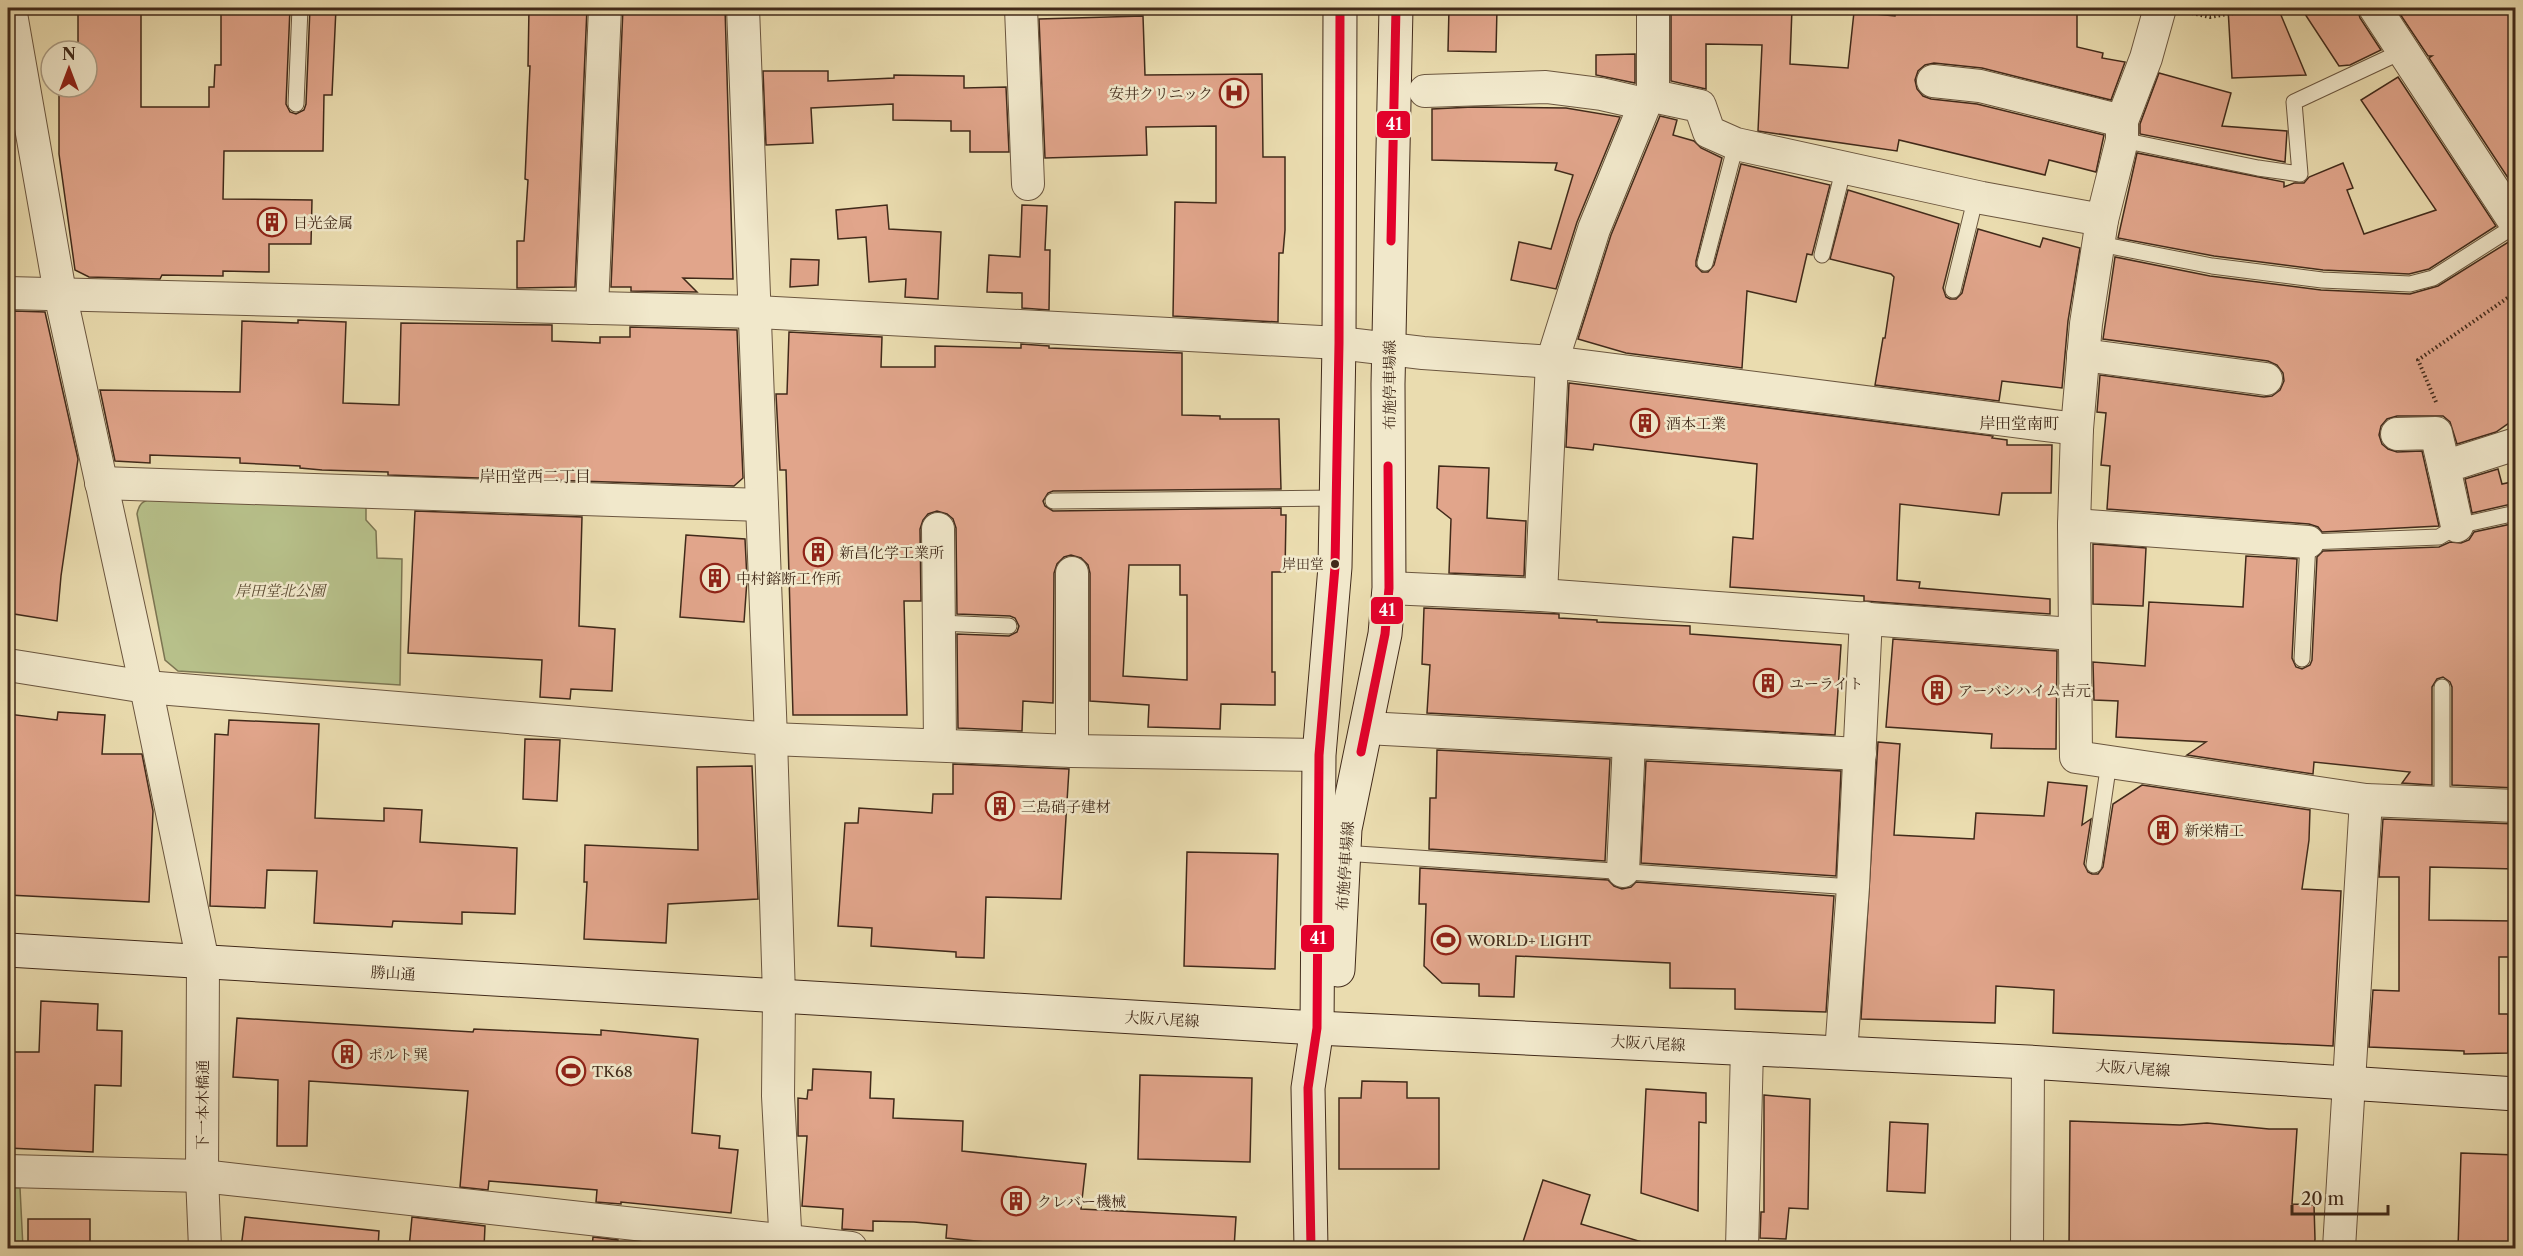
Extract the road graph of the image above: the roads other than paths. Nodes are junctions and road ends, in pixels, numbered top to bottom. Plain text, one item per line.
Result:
1 (10, 8) edge
2 (300, 8) edge
3 (605, 8) edge
4 (743, 8) edge
5 (1021, 8) edge
6 (1340, 8) edge
7 (1396, 8) edge
8 (1653, 8) edge
9 (2375, 8) edge
10 (2175, 10) edge
11 (2403, 51) junction
12 (1933, 81) dead end
13 (1425, 91) dead end
14 (1649, 100) junction
15 (296, 104) dead end
16 (2122, 131) junction
17 (1736, 144) junction
18 (1844, 167) junction
19 (1028, 184) dead end
20 (1976, 196) junction
21 (2516, 224) edge
22 (2101, 232) junction
23 (1822, 255) dead end
24 (1705, 263) dead end
25 (1953, 290) dead end
26 (8, 292) edge
27 (60, 293) junction
28 (592, 308) junction
29 (756, 312) junction
30 (1339, 343) junction
31 (1389, 347) junction
32 (2084, 355) junction
33 (1552, 362) junction
34 (2266, 379) dead end
35 (2077, 429) junction
36 (2397, 434) dead end
37 (2516, 444) edge
38 (2444, 467) junction
39 (101, 483) junction
40 (1336, 498) junction
41 (1053, 501) dead end
42 (762, 505) junction
43 (2516, 513) edge
44 (2074, 525) junction
45 (2457, 526) junction
46 (938, 529) dead end
47 (2308, 542) junction
48 (1072, 573) dead end
49 (1389, 588) junction
50 (1541, 595) junction
51 (1866, 618) junction
52 (939, 623) junction
53 (1009, 626) dead end
54 (2073, 633) junction
55 (2302, 658) dead end
56 (8, 665) edge
57 (146, 687) junction
58 (2442, 687) dead end
59 (1366, 728) junction
60 (771, 739) junction
61 (1629, 742) junction
62 (940, 745) junction
63 (1072, 750) junction
64 (1860, 754) junction
65 (1319, 755) junction
66 (2109, 762) junction
67 (2366, 800) junction
68 (2442, 803) junction
69 (2516, 806) edge
70 (1343, 853) junction
71 (2094, 865) dead end
72 (1623, 871) junction
73 (1853, 887) junction
74 (8, 950) edge
75 (203, 962) junction
76 (779, 996) junction
77 (1317, 1028) junction
78 (1747, 1048) junction
79 (1841, 1053) junction
80 (2028, 1062) junction
81 (2348, 1081) junction
82 (2516, 1094) edge
83 (8, 1171) edge
84 (202, 1176) junction
85 (786, 1245) edge
86 (205, 1248) edge
87 (852, 1248) edge
88 (1311, 1248) edge
89 (1743, 1248) edge
90 (2027, 1248) edge
91 (2338, 1248) edge

1 - 27 street, 下一本木橋通
2 - 15 lane
3 - 28 street
4 - 29 street
5 - 19 street
6 - 30 main road, 布施停車場線
7 - 31 main road, 布施停車場線
8 - 14 street
9 - 11 street
10 - 16 street
11 - 16 lane
11 - 21 street
12 - 16 street
13 - 14 street
14 - 17 street
14 - 33 street
16 - 22 street
17 - 18 street
17 - 24 lane
18 - 20 street
18 - 23 lane
20 - 22 street
20 - 25 lane
21 - 22 lane
22 - 32 street
26 - 27 street
27 - 28 street
27 - 39 street, 下一本木橋通
28 - 29 street
29 - 30 street
29 - 42 street
30 - 31 street
30 - 40 main road, 布施停車場線
31 - 33 street
31 - 49 main road, 布施停車場線
32 - 34 street
32 - 35 street
33 - 35 street
33 - 50 street
35 - 44 street
36 - 38 street
37 - 38 street
38 - 45 street
39 - 42 street
39 - 57 street, 下一本木橋通
40 - 41 lane
40 - 65 main road, 布施停車場線
42 - 60 street
43 - 45 lane
44 - 47 street
44 - 54 street
45 - 47 lane
46 - 52 street
47 - 55 lane
48 - 63 street
49 - 50 street
49 - 59 main road, 布施停車場線
50 - 51 street
51 - 54 street
51 - 64 street
52 - 53 lane
52 - 62 street
54 - 66 street
56 - 57 street
57 - 60 street
57 - 75 street, 下一本木橋通
58 - 68 lane
59 - 61 street
59 - 70 main road, 布施停車場線
60 - 62 street
60 - 76 street
61 - 64 street
61 - 72 street
62 - 63 street
63 - 65 street
64 - 73 street
65 - 77 main road, 布施停車場線
66 - 67 street
66 - 71 lane
67 - 68 street
67 - 81 street
68 - 69 street
70 - 72 lane
70 - 77 main road, 布施停車場線
72 - 73 lane
73 - 79 street
74 - 75 main road, 勝山通
75 - 76 main road, 勝山通
75 - 84 street, 下一本木橋通
76 - 77 main road, 大阪八尾線
76 - 85 street
77 - 78 main road, 大阪八尾線
77 - 88 main road
78 - 79 main road, 大阪八尾線
78 - 89 street
79 - 80 main road, 大阪八尾線
80 - 81 main road, 大阪八尾線
80 - 90 street
81 - 82 main road, 大阪八尾線
81 - 91 street
83 - 84 street
84 - 85 street
84 - 86 street, 下一本木橋通
85 - 87 street

